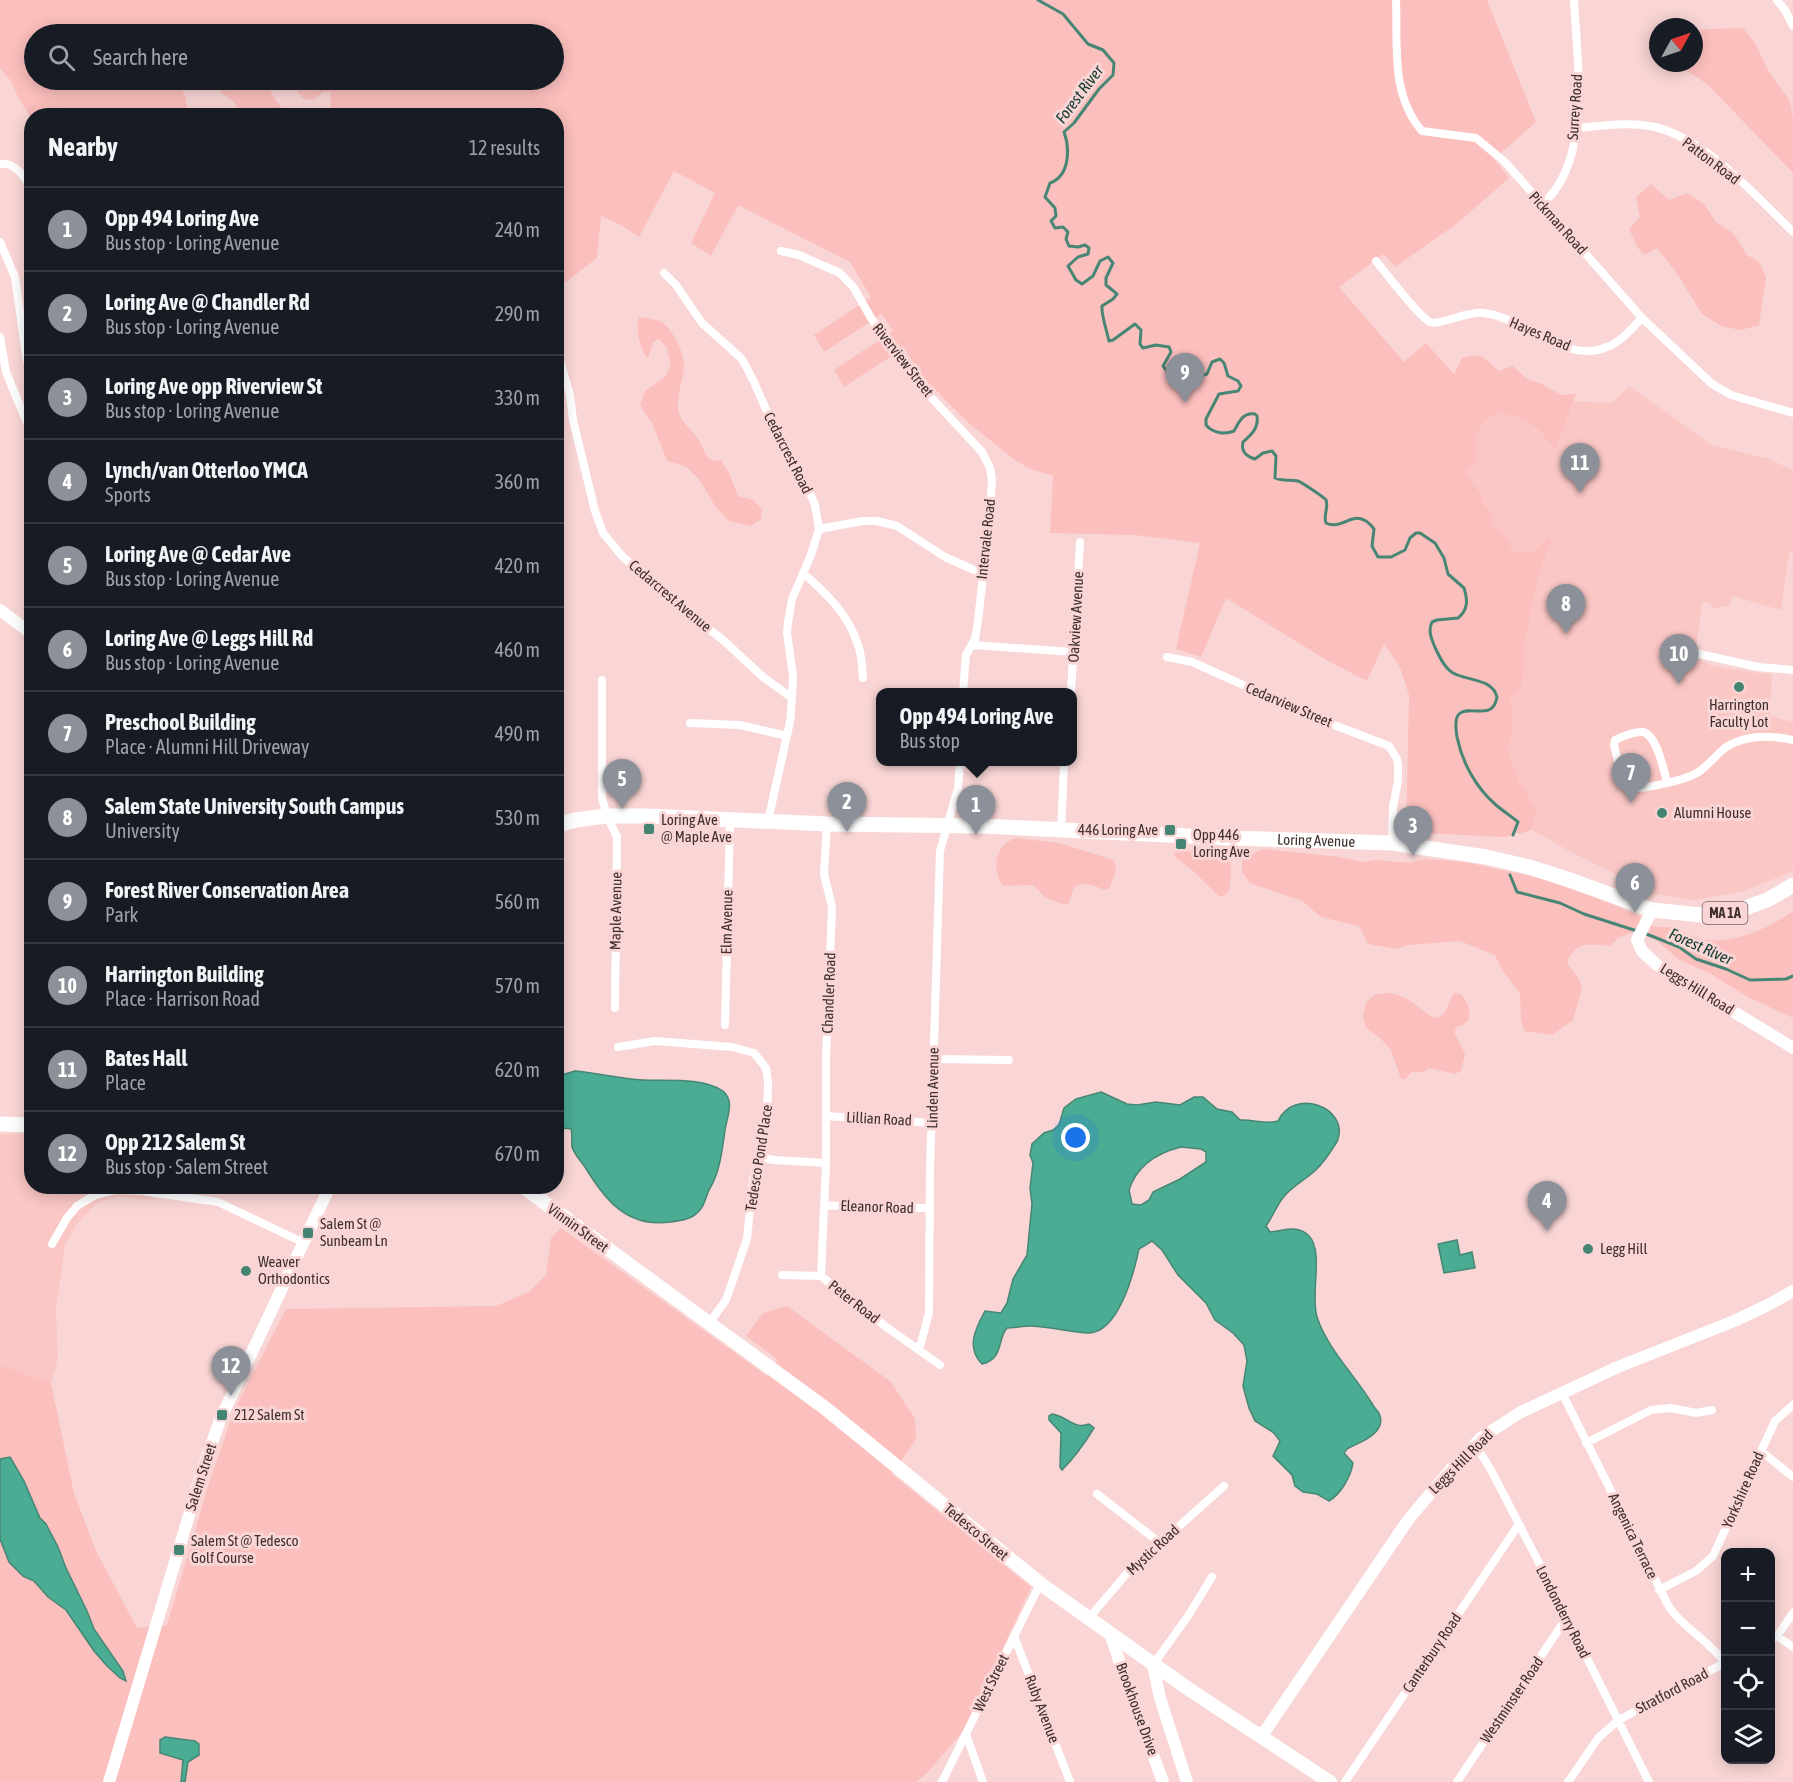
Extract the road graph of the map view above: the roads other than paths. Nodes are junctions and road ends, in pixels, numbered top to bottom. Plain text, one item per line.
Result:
1 (1396, 0) edge
2 (1574, 0) edge
3 (1777, 0) edge
4 (1793, 26) edge
5 (1576, 128) junction
6 (0, 164) edge
7 (24, 178) edge
8 (1542, 204) junction
9 (1793, 232) edge
10 (0, 242) edge
11 (782, 251) dead end
12 (1376, 261) dead end
13 (664, 273) dead end
14 (24, 314) edge
15 (21, 315) junction
16 (1642, 318) junction
17 (0, 337) edge
18 (24, 340) edge
19 (564, 373) edge
20 (936, 402) joint
21 (1793, 413) edge
22 (24, 416) edge
23 (819, 529) junction
24 (1080, 542) dead end
25 (804, 573) junction
26 (983, 574) junction
27 (0, 610) edge
28 (24, 628) edge
29 (972, 645) junction
30 (1681, 650) dead end
31 (1074, 652) junction
32 (1167, 657) dead end
33 (1793, 670) edge
34 (863, 678) dead end
35 (602, 680) dead end
36 (963, 688) edge
37 (1071, 688) edge
38 (792, 698) junction
39 (690, 723) dead end
40 (787, 736) junction
41 (1793, 740) edge
42 (960, 766) edge
43 (1064, 766) edge
44 (1667, 782) junction
45 (607, 816) junction
46 (730, 820) junction
47 (768, 821) junction
48 (564, 823) edge
49 (826, 824) junction
50 (947, 827) junction
51 (1061, 831) junction
52 (1392, 843) junction
53 (1793, 885) edge
54 (1648, 916) junction
55 (615, 1008) dead end
56 (725, 1025) dead end
57 (618, 1047) dead end
58 (1793, 1048) edge
59 (933, 1059) junction
60 (1009, 1060) dead end
61 (826, 1116) junction
62 (932, 1123) junction
63 (0, 1124) edge
64 (24, 1125) edge
65 (759, 1157) junction
66 (826, 1163) junction
67 (99, 1194) edge
68 (149, 1194) edge
69 (326, 1194) edge
70 (533, 1194) edge
71 (824, 1205) junction
72 (930, 1208) junction
73 (304, 1243) junction
74 (52, 1244) dead end
75 (633, 1269) joint
76 (782, 1275) dead end
77 (821, 1276) junction
78 (1793, 1291) edge
79 (709, 1323) junction
80 (919, 1350) junction
81 (940, 1365) dead end
82 (1562, 1393) junction
83 (1793, 1405) edge
84 (1712, 1410) dead end
85 (1586, 1443) junction
86 (1475, 1444) junction
87 (1761, 1451) junction
88 (1793, 1477) edge
89 (1224, 1486) dead end
90 (1096, 1494) dead end
91 (1518, 1524) junction
92 (1160, 1543) junction
93 (1212, 1577) dead end
94 (1040, 1584) junction
95 (1659, 1590) junction
96 (1793, 1613) edge
97 (1567, 1617) junction
98 (1088, 1619) junction
99 (1014, 1636) junction
100 (1111, 1636) junction
101 (1775, 1637) edge
102 (1775, 1638) edge
103 (1793, 1647) edge
104 (1721, 1658) edge
105 (1153, 1665) junction
106 (1721, 1665) edge
107 (1619, 1720) junction
108 (966, 1734) junction
109 (1261, 1737) junction
110 (109, 1782) edge
111 (942, 1782) edge
112 (983, 1782) edge
113 (1070, 1782) edge
114 (1163, 1782) edge
115 (1186, 1782) edge
116 (1330, 1782) edge
117 (1345, 1782) edge
118 (1457, 1782) edge
119 (1568, 1782) edge
120 (1649, 1782) edge

1 - 8 street, Pickman Road
2 - 5 street, Surrey Road
3 - 4 street
5 - 8 street, Surrey Road
5 - 9 street, Patton Road
6 - 7 street
8 - 16 street, Pickman Road
10 - 15 street
11 - 20 street, Riverview Street
12 - 16 street, Hayes Road
13 - 23 street, Cedarcrest Road
14 - 15 street
15 - 18 street
16 - 21 street, Pickman Road
17 - 22 street
19 - 38 street, Cedarcrest Avenue
20 - 26 street, Intervale Road
23 - 25 street
23 - 26 street
24 - 31 street, Oakview Avenue
25 - 34 street
25 - 38 street
26 - 29 street, Intervale Road
27 - 28 main road
29 - 31 street
29 - 36 street, Intervale Road
30 - 33 street
31 - 37 street, Oakview Avenue
32 - 52 street, Cedarview Street
35 - 45 street, Maple Avenue
38 - 40 street
39 - 40 street
40 - 47 street
41 - 44 street
42 - 50 street
43 - 51 street
44 - 44 street
45 - 46 highway, Loring Avenue / MA 1A
45 - 48 highway, MA 1A
45 - 55 street, Maple Avenue
46 - 47 highway, Loring Avenue / MA 1A
46 - 56 street, Elm Avenue
47 - 49 highway, Loring Avenue / MA 1A
49 - 50 highway, Loring Avenue / MA 1A
49 - 61 street, Chandler Road
50 - 51 highway, Loring Avenue / MA 1A
50 - 59 street, Linden Avenue
51 - 52 highway, Loring Avenue / MA 1A
52 - 54 highway, Loring Avenue / MA 1A
53 - 54 highway, Loring Avenue / MA 1A
54 - 58 main road, Leggs Hill Road
57 - 65 street, Tedesco Pond Place
59 - 60 street
59 - 62 street, Linden Avenue
61 - 62 street, Lillian Road
61 - 66 street, Chandler Road
62 - 72 street, Linden Avenue
63 - 64 highway
65 - 66 street
65 - 79 street, Tedesco Pond Place
66 - 71 street, Chandler Road
67 - 74 street
68 - 73 street
69 - 73 main road, Salem Street
70 - 75 main road, Vinnin Street
71 - 72 street, Eleanor Road
71 - 77 street, Chandler Road
72 - 80 street, Linden Avenue
73 - 110 main road, Salem Street
75 - 79 main road, Tedesco Street
76 - 77 street, Peter Road
77 - 80 street, Peter Road
78 - 82 main road, Leggs Hill Road
79 - 94 main road, Tedesco Street
80 - 81 street, Peter Road
82 - 85 street, Angenica Terrace
82 - 86 main road, Leggs Hill Road
83 - 87 street, Yorkshire Road
84 - 85 street
85 - 95 street, Angenica Terrace
86 - 91 street, Londonderry Road
86 - 109 main road, Leggs Hill Road
87 - 88 street
87 - 95 street, Yorkshire Road
89 - 92 street, Mystic Road
90 - 92 street
91 - 97 street, Londonderry Road
91 - 117 street, Canterbury Road
92 - 98 street, Mystic Road
93 - 105 street
94 - 98 main road, Tedesco Street
94 - 99 street, West Street
95 - 104 street, Angenica Terrace
96 - 101 street
97 - 107 street, Londonderry Road
97 - 118 street, Westminster Road
98 - 100 main road, Tedesco Street
99 - 108 street, West Street
99 - 113 street, Ruby Avenue
100 - 105 main road, Tedesco Street
100 - 114 main road, Brookhouse Drive
102 - 103 street
105 - 109 main road, Tedesco Street
105 - 115 main road, Brookhouse Drive
106 - 107 street, Stratford Road
107 - 119 street, Stratford Road
107 - 120 street, Londonderry Road
108 - 111 street, West Street
108 - 112 street
109 - 116 main road, Tedesco Street

